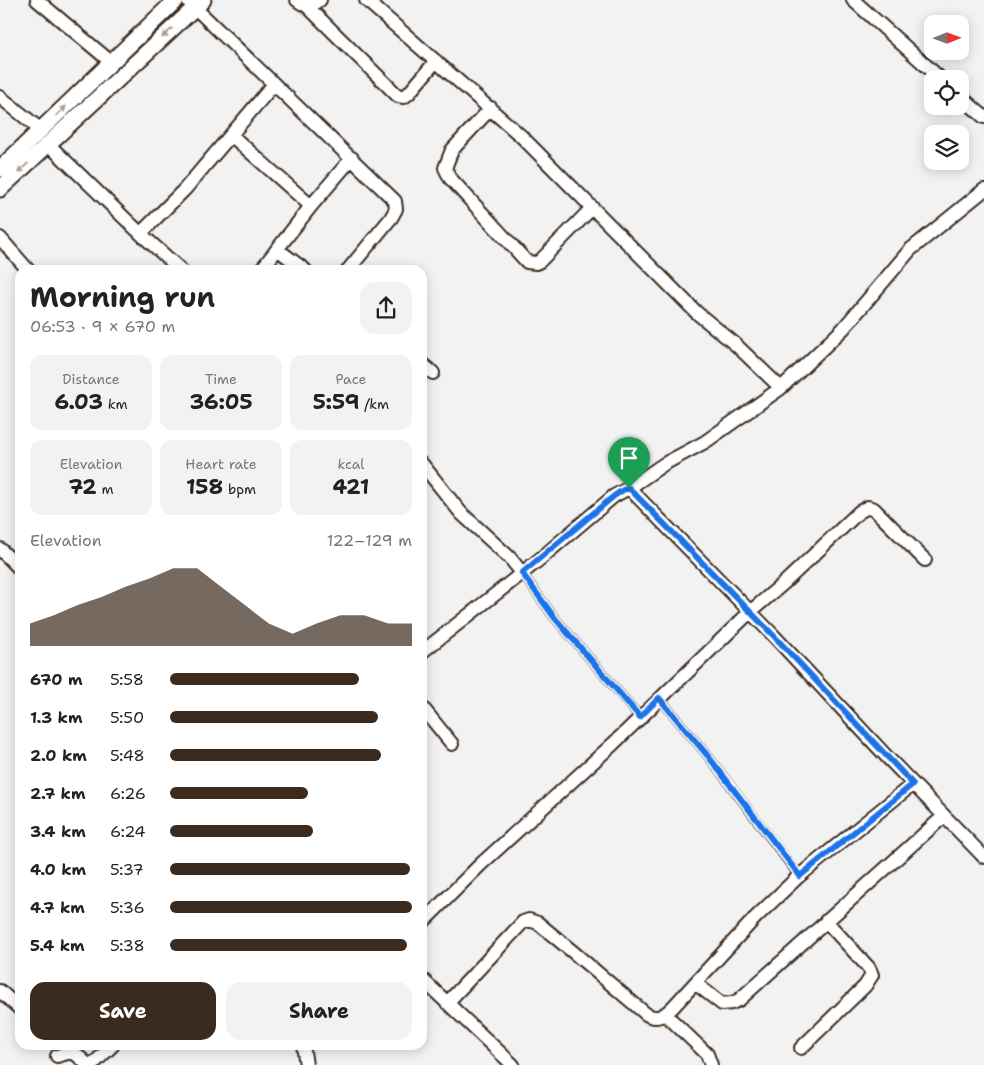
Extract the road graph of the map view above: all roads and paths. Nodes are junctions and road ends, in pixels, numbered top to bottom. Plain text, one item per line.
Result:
1 (37, 0) edge
2 (176, 0) edge
3 (320, 0) edge
4 (366, 0) edge
5 (853, 0) edge
6 (195, 2) edge
7 (302, 3) edge
8 (436, 60) junction
9 (111, 62) junction
10 (931, 70) edge
11 (274, 84) junction
12 (0, 97) edge
13 (969, 104) edge
14 (491, 108) junction
15 (984, 117) edge
16 (230, 135) junction
17 (45, 137) junction
18 (352, 158) junction
19 (0, 169) edge
20 (0, 189) edge
21 (984, 190) edge
22 (311, 206) junction
23 (592, 208) junction
24 (142, 235) junction
25 (0, 238) edge
26 (277, 249) junction
27 (24, 265) edge
28 (175, 265) edge
29 (265, 265) edge
30 (298, 265) edge
31 (352, 265) edge
32 (427, 368) edge
33 (433, 373) dead end
34 (781, 388) junction
35 (427, 470) edge
36 (629, 488) junction
37 (0, 549) edge
38 (925, 560) dead end
39 (15, 564) edge
40 (522, 573) junction
41 (750, 612) junction
42 (427, 648) edge
43 (659, 698) junction
44 (427, 713) edge
45 (640, 717) junction
46 (452, 744) dead end
47 (913, 784) junction
48 (944, 816) junction
49 (984, 856) edge
50 (800, 876) junction
51 (427, 918) edge
52 (826, 921) junction
53 (427, 983) edge
54 (695, 983) junction
55 (0, 991) edge
56 (447, 1002) junction
57 (15, 1004) edge
58 (665, 1014) junction
59 (801, 1048) dead end
60 (108, 1050) edge
61 (304, 1050) edge
62 (56, 1055) edge
63 (88, 1065) edge
64 (92, 1065) edge
65 (306, 1065) edge
66 (513, 1065) edge
67 (711, 1065) edge

1 - 9 street
2 - 9 street
3 - 7 street
4 - 8 street
5 - 10 street
6 - 11 street
6 -> 17 street
7 - 8 street
8 - 14 street
17 -> 9 street
11 - 16 street
11 - 18 street
12 - 17 street
13 - 15 street
14 - 23 street
14 - 23 street
16 - 22 street
16 - 24 street
17 - 19 street
17 -> 20 street
17 - 24 street
18 - 22 street
18 - 31 street
21 - 34 street
22 - 26 street
23 - 34 street
24 - 28 street
25 - 27 street
26 - 29 street
26 - 30 street
32 - 33 street
34 - 36 street
35 - 40 street
36 - 40 street
36 - 41 street
37 - 39 street
38 - 41 street
40 - 42 street
40 - 45 lane
41 - 43 street
41 - 47 street
43 - 45 street
43 - 50 lane
44 - 46 street
45 - 51 street
47 - 48 street
47 - 50 street
48 - 49 street
48 - 52 street
50 - 54 street
52 - 54 street
52 - 59 street
53 - 56 street
54 - 58 street
55 - 57 street
56 - 58 street
56 - 66 street
58 - 67 street
60 - 64 street
61 - 65 street
62 - 63 street

